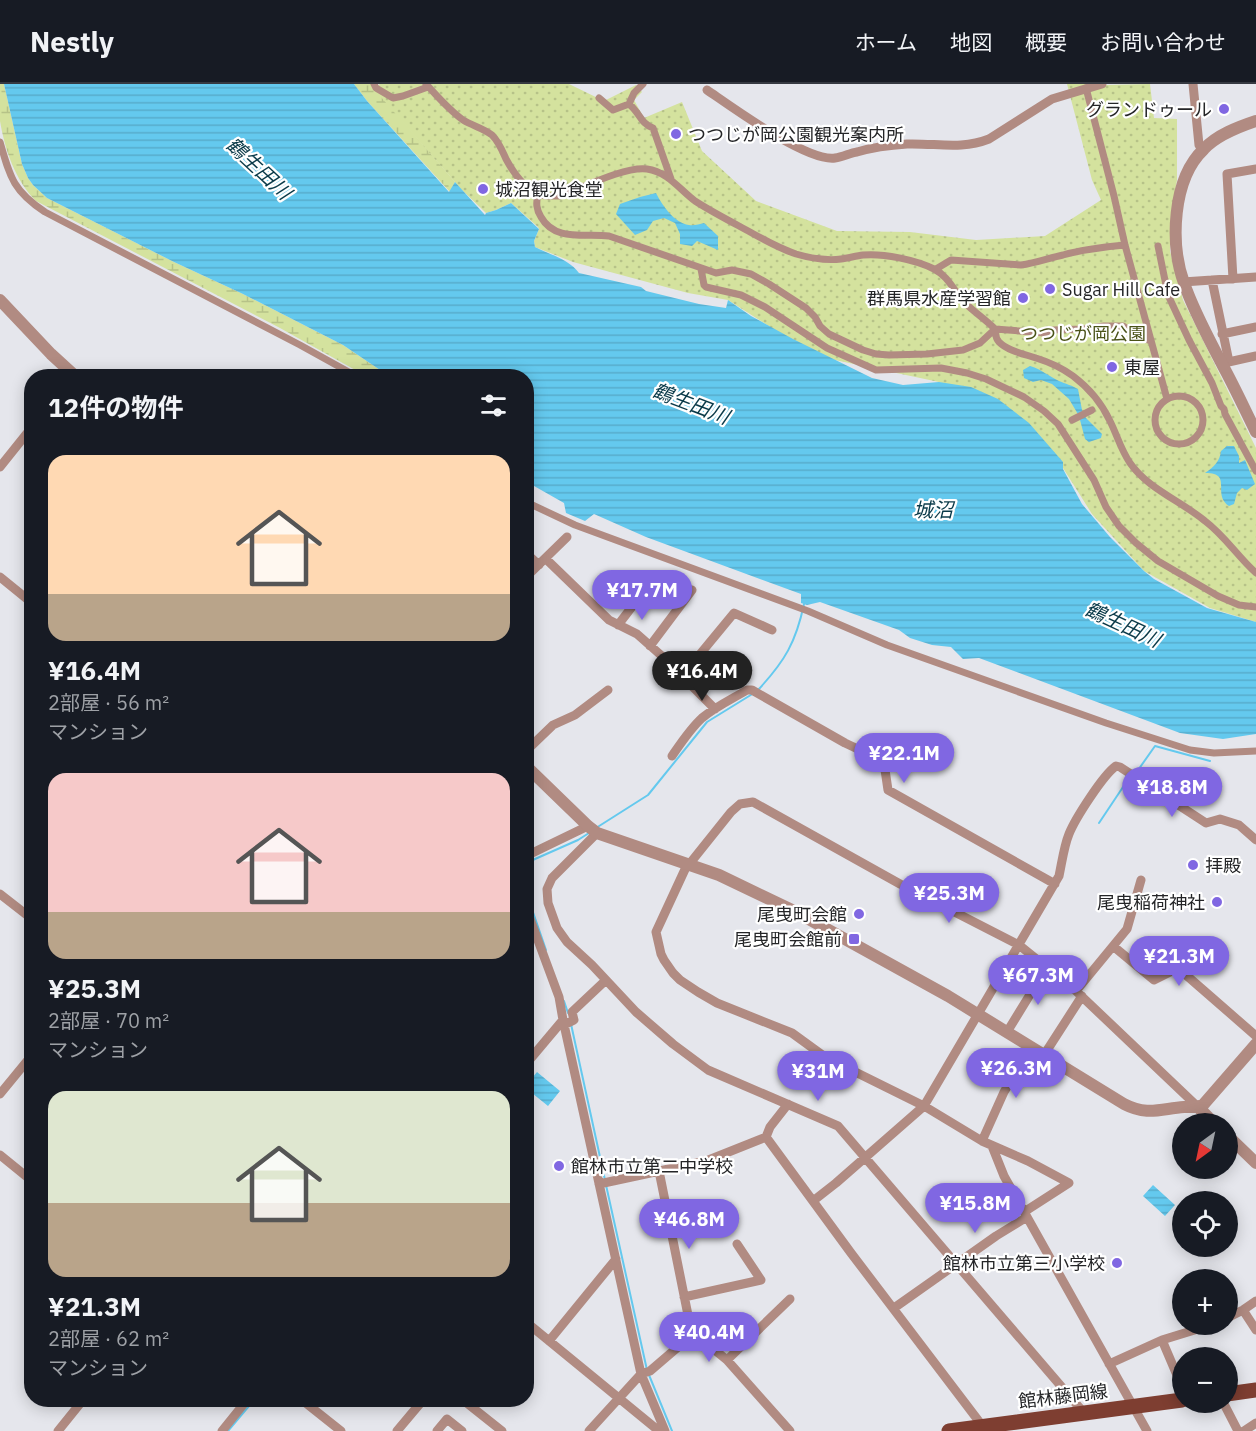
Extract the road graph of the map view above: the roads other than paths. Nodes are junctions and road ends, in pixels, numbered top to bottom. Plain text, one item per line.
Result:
1 (374, 84) edge
2 (643, 84) edge
3 (1102, 84) edge
4 (1193, 84) edge
5 (427, 85) edge
6 (1086, 88) junction
7 (706, 90) dead end
8 (599, 98) dead end
9 (629, 104) junction
10 (1256, 121) edge
11 (0, 142) edge
12 (1202, 150) junction
13 (1256, 169) edge
14 (670, 179) junction
15 (538, 194) junction
16 (621, 230) dead end
17 (619, 240) junction
18 (1125, 245) junction
19 (1158, 246) dead end
20 (701, 268) junction
21 (936, 269) junction
22 (1256, 277) edge
23 (1233, 279) junction
24 (1212, 280) junction
25 (1183, 282) junction
26 (0, 300) edge
27 (1256, 327) edge
28 (995, 329) junction
29 (1222, 334) junction
30 (1151, 341) junction
31 (1256, 356) edge
32 (1226, 363) junction
33 (66, 369) edge
34 (343, 369) edge
35 (1167, 399) junction
36 (1092, 410) dead end
37 (1252, 412) edge
38 (1072, 420) dead end
39 (1256, 432) edge
40 (24, 437) edge
41 (0, 467) edge
42 (1256, 471) edge
43 (534, 506) edge
44 (575, 525) junction
45 (567, 537) joint
46 (534, 558) edge
47 (542, 562) junction
48 (534, 570) edge
49 (1256, 573) edge
50 (0, 578) edge
51 (651, 582) dead end
52 (692, 590) dead end
53 (24, 597) edge
54 (1256, 607) edge
55 (618, 625) junction
56 (772, 630) dead end
57 (650, 646) junction
58 (682, 676) junction
59 (608, 690) dead end
60 (715, 709) junction
61 (534, 744) edge
62 (1256, 751) edge
63 (672, 756) dead end
64 (534, 774) edge
65 (592, 830) junction
66 (1256, 840) edge
67 (534, 853) edge
68 (687, 865) junction
69 (1141, 880) dead end
70 (1054, 884) junction
71 (0, 894) edge
72 (24, 913) edge
73 (534, 930) edge
74 (1019, 945) junction
75 (1113, 946) junction
76 (1047, 967) junction
77 (606, 980) junction
78 (1079, 993) junction
79 (978, 1014) junction
80 (563, 1022) junction
81 (1007, 1032) junction
82 (1256, 1036) edge
83 (1256, 1044) edge
84 (1031, 1047) junction
85 (534, 1055) edge
86 (1044, 1055) junction
87 (24, 1065) edge
88 (0, 1094) edge
89 (788, 1104) junction
90 (924, 1106) junction
91 (1198, 1107) junction
92 (1204, 1113) edge
93 (766, 1137) junction
94 (982, 1141) junction
95 (992, 1146) junction
96 (1238, 1146) edge
97 (0, 1155) edge
98 (865, 1158) junction
99 (1256, 1163) edge
100 (659, 1171) junction
101 (24, 1174) edge
102 (599, 1184) junction
103 (813, 1201) junction
104 (1025, 1214) junction
105 (737, 1244) dead end
106 (616, 1259) junction
107 (956, 1264) junction
108 (684, 1297) junction
109 (790, 1299) dead end
110 (1256, 1301) edge
111 (894, 1308) junction
112 (1243, 1310) junction
113 (1238, 1312) edge
114 (534, 1329) edge
115 (1256, 1330) edge
116 (692, 1335) junction
117 (1178, 1335) edge
118 (1162, 1340) junction
119 (549, 1341) junction
120 (727, 1360) junction
121 (1109, 1364) junction
122 (1172, 1364) edge
123 (641, 1374) junction
124 (1256, 1390) edge
125 (1238, 1392) edge
126 (619, 1398) junction
127 (1172, 1401) edge
128 (1133, 1406) junction
129 (77, 1407) edge
130 (241, 1407) edge
131 (311, 1407) edge
132 (417, 1407) edge
133 (472, 1407) edge
134 (1084, 1413) junction
135 (1229, 1413) edge
136 (1256, 1423) edge
137 (985, 1429) edge
138 (58, 1431) edge
139 (222, 1431) edge
140 (341, 1431) edge
141 (397, 1431) edge
142 (437, 1431) edge
143 (462, 1431) edge
144 (502, 1431) edge
145 (589, 1431) edge
146 (659, 1431) edge
147 (665, 1431) edge
148 (789, 1431) edge
149 (949, 1431) edge
150 (1145, 1431) edge
151 (1238, 1431) edge
152 (1244, 1431) edge

1 - 5 street
2 - 9 street
3 - 6 street
4 - 12 street
5 - 15 street
6 - 7 street
6 - 18 street
8 - 9 street
9 - 14 street
10 - 12 street
11 - 34 street
12 - 25 street
13 - 23 street
14 - 15 street
14 - 21 street
15 - 17 street
16 - 17 street
17 - 20 street
18 - 21 street
18 - 30 street
19 - 42 street
20 - 28 street
20 - 54 street
21 - 28 street
22 - 23 street
23 - 24 street
24 - 25 street
24 - 29 street
25 - 32 street
26 - 33 street
27 - 29 street
28 - 30 street
28 - 49 street
29 - 32 street
30 - 35 street
31 - 32 street
32 - 37 street
35 - 35 street
36 - 38 street
37 - 39 street
40 - 41 street
43 - 44 street
44 - 45 street
44 - 62 street
45 - 47 street
46 - 47 street
47 - 48 street
47 - 55 street
50 - 53 street
51 - 55 street
52 - 57 street
55 - 57 street
56 - 58 street
57 - 58 street
58 - 60 street
59 - 61 street
60 - 63 street
60 - 70 street
64 - 65 street
65 - 67 street
65 - 68 street
65 - 77 street
66 - 70 street
68 - 74 street
68 - 79 street
68 - 90 street
69 - 75 street
70 - 74 street
71 - 72 street
73 - 80 street
74 - 76 street
74 - 79 street
75 - 78 street
75 - 82 street
76 - 78 street
76 - 81 street
77 - 80 street
77 - 89 street
78 - 86 street
78 - 91 street
79 - 81 street
79 - 90 street
80 - 85 street
80 - 102 street
81 - 84 street
83 - 91 street
84 - 86 street
84 - 94 street
86 - 91 street
87 - 88 street
89 - 93 street
89 - 98 street
90 - 94 street
90 - 98 street
91 - 92 street
93 - 100 street
93 - 103 street
94 - 95 street
95 - 104 street
95 - 104 street
96 - 99 street
97 - 101 street
98 - 103 street
98 - 107 street
100 - 102 street
100 - 108 street
102 - 106 street
103 - 111 street
104 - 107 street
104 - 121 street
105 - 108 street
106 - 119 street
106 - 123 street
107 - 111 street
107 - 134 street
108 - 116 street
109 - 120 street
110 - 112 street
111 - 137 street
112 - 113 street
112 - 115 street
114 - 119 street
116 - 120 street
116 - 123 street
117 - 118 street
118 - 121 street
118 - 122 street
119 - 126 street
120 - 148 street
121 - 128 street
123 - 126 street
123 - 147 street
124 - 125 main road
126 - 145 street
126 - 146 street
127 - 128 main road, 館林藤岡線
128 - 134 main road, 館林藤岡線
128 - 150 street
129 - 138 street
130 - 139 street
131 - 140 street
132 - 141 street
133 - 144 street
134 - 137 main road, 館林藤岡線
135 - 151 street
136 - 152 street
137 - 149 main road, 館林藤岡線
142 - 143 street

